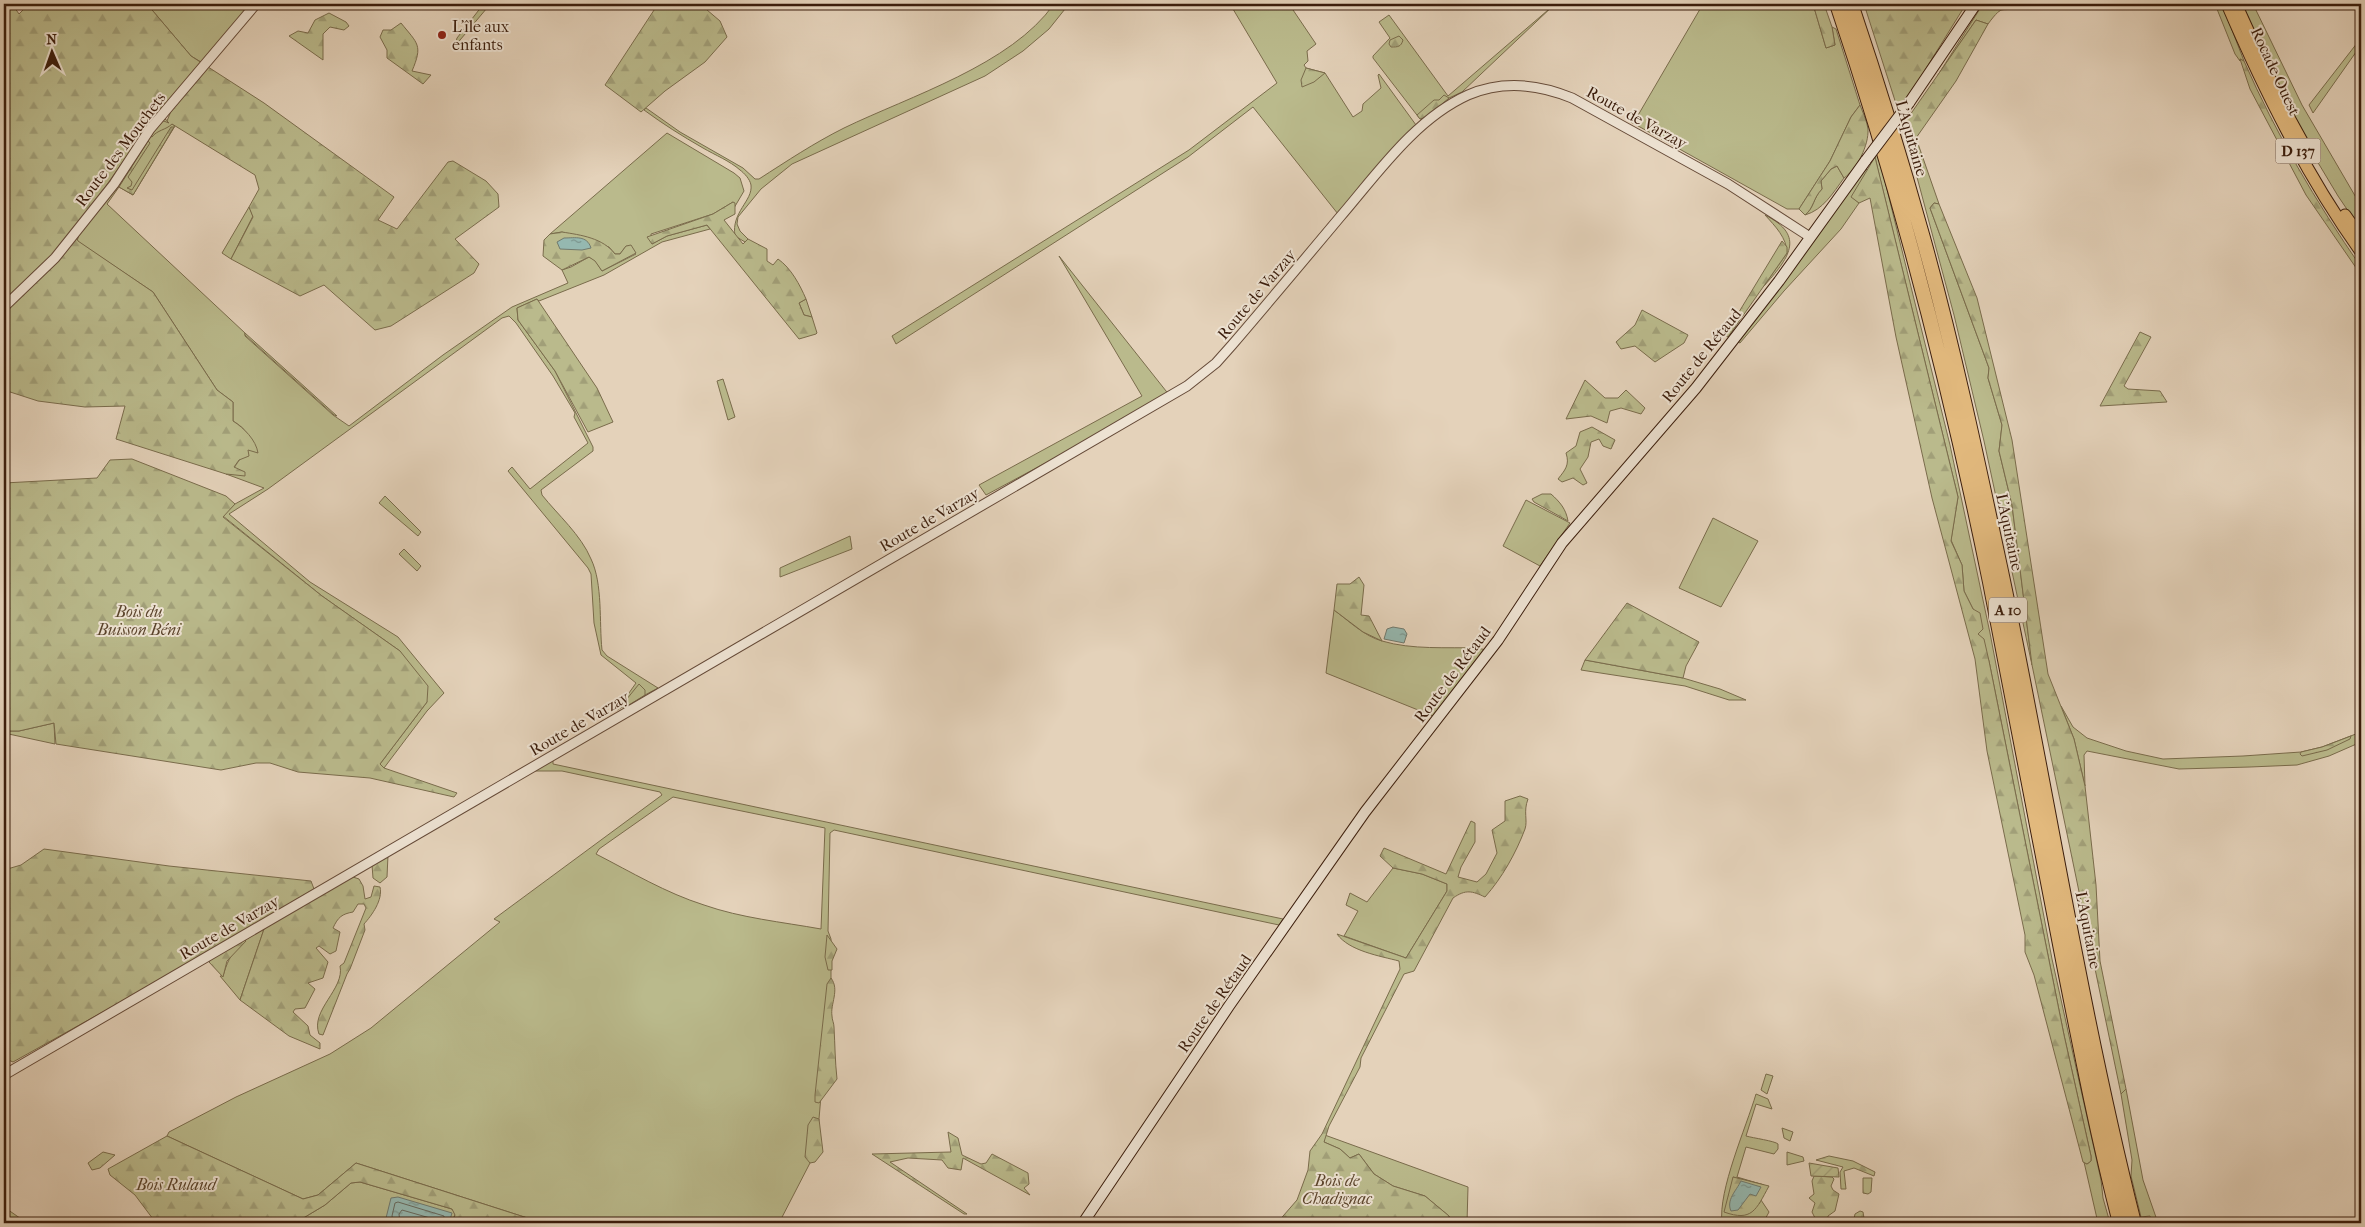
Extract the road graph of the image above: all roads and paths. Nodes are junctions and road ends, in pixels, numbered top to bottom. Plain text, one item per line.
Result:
1 (256, 4) edge
2 (1837, 4) edge
3 (1851, 4) edge
4 (1976, 4) edge
5 (2227, 4) edge
6 (2236, 4) edge
7 (1810, 237) junction
8 (2361, 238) edge
9 (2361, 252) edge
10 (4, 308) edge
11 (4, 1074) edge
12 (1083, 1223) edge
13 (2120, 1223) edge
14 (2134, 1223) edge

1 - 10 street, Route des Mouchets
2 - 13 highway, L'Aquitaine / A 10
3 - 14 highway, L'Aquitaine / A 10
4 - 7 main road, Route de Rétaud, bridge
5 - 9 main road, Rocade Ouest / D 137
6 - 8 main road, Rocade Ouest / D 137
7 - 11 street, Route de Varzay
7 - 12 main road, Route de Rétaud

